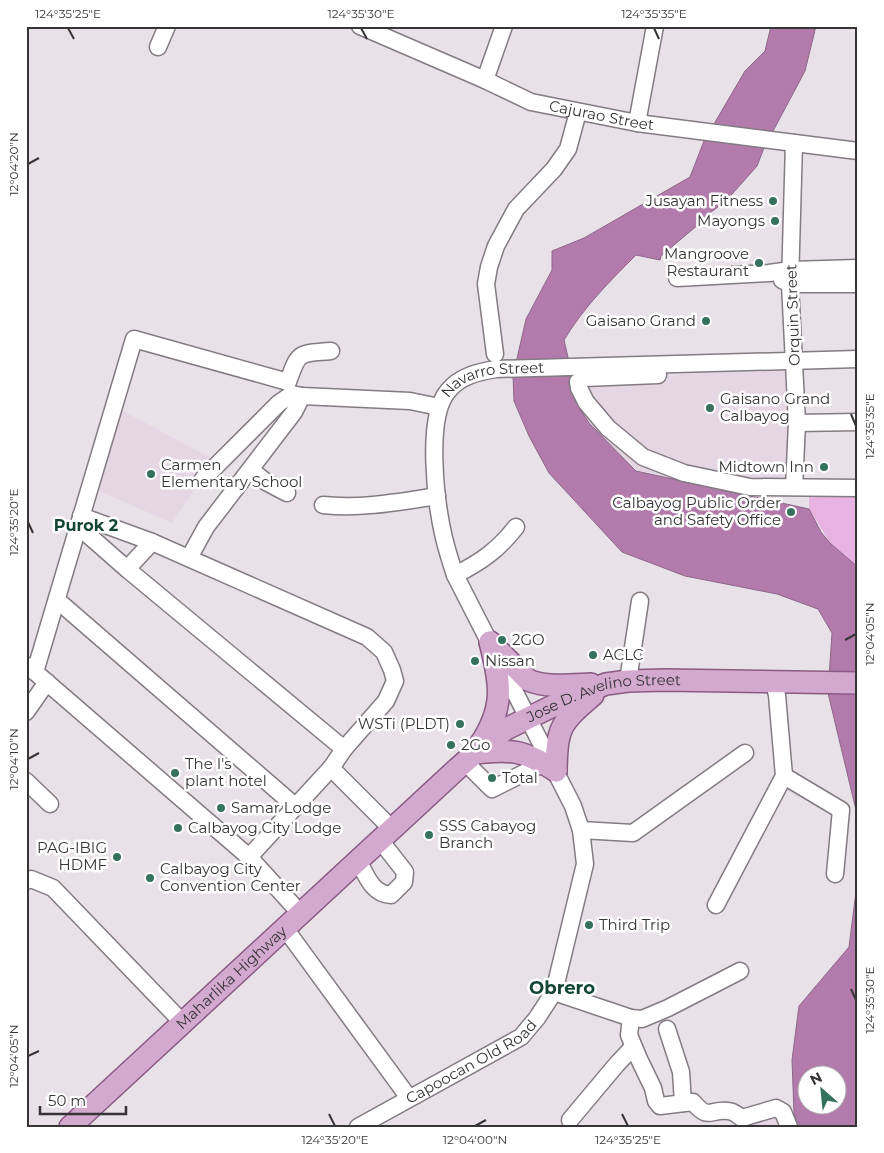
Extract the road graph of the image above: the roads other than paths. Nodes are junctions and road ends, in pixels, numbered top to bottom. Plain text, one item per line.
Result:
1 (167, 26) edge
2 (360, 26) edge
3 (504, 26) edge
4 (655, 26) edge
5 (158, 47) dead end
6 (485, 80) junction
7 (578, 112) junction
8 (637, 123) junction
9 (791, 143) junction
10 (858, 151) edge
11 (858, 268) edge
12 (790, 277) junction
13 (677, 278) dead end
14 (858, 284) edge
15 (331, 351) dead end
16 (495, 354) dead end
17 (858, 359) edge
18 (794, 361) junction
19 (672, 364) junction
20 (294, 391) junction
21 (440, 407) junction
22 (858, 422) edge
23 (798, 423) junction
24 (251, 470) junction
25 (203, 479) dead end
26 (794, 487) junction
27 (858, 488) edge
28 (287, 493) dead end
29 (437, 496) junction
30 (322, 504) dead end
31 (80, 521) junction
32 (516, 527) dead end
33 (152, 542) junction
34 (189, 558) junction
35 (127, 569) junction
36 (455, 575) junction
37 (57, 600) junction
38 (640, 601) dead end
39 (490, 642) junction
40 (36, 673) edge
41 (773, 680) junction
42 (628, 681) junction
43 (858, 683) edge
44 (606, 684) junction
45 (26, 712) edge
46 (528, 718) junction
47 (344, 748) junction
48 (745, 753) dead end
49 (470, 757) junction
50 (550, 767) junction
51 (331, 768) junction
52 (784, 776) junction
53 (26, 781) edge
54 (50, 804) dead end
55 (295, 806) junction
56 (581, 830) junction
57 (386, 834) junction
58 (249, 857) junction
59 (358, 860) junction
60 (835, 874) dead end
61 (26, 882) edge
62 (716, 905) dead end
63 (292, 920) junction
64 (740, 970) dead end
65 (554, 992) junction
66 (631, 1018) junction
67 (183, 1023) junction
68 (667, 1028) dead end
69 (634, 1047) junction
70 (409, 1098) junction
71 (683, 1103) junction
72 (570, 1120) dead end
73 (70, 1127) edge
74 (358, 1127) edge
75 (789, 1127) edge

1 - 5 street
2 - 6 street, Cajurao Street
3 - 6 street
4 - 8 street
6 - 7 street, Cajurao Street
7 - 8 street, Cajurao Street
7 - 16 street
8 - 9 street, Cajurao Street
9 - 10 street, Cajurao Street
9 - 12 street, Orquin Street
11 - 12 street
12 - 13 street
12 - 14 street
12 - 18 street, Orquin Street
15 - 20 street
17 - 18 street, Navarro Street
18 - 19 street, Navarro Street
18 - 23 street, Orquin Street
19 - 21 street, Navarro Street
19 - 26 street
20 - 21 street
20 - 24 street
20 - 25 street
20 - 31 street
21 - 29 street, Navarro Street
22 - 23 street
23 - 26 street, Orquin Street
24 - 28 street
24 - 34 street
26 - 27 street
29 - 30 street
29 - 36 street, Navarro Street
31 - 33 street
31 - 35 street
31 - 37 street
32 - 36 street
33 - 34 street
33 - 35 street
34 - 47 street
35 - 47 street
36 - 39 street, Navarro Street
37 - 40 street
37 - 55 street
38 - 42 street
39 - 44 main road
39 - 46 street, Navarro Street
39 - 49 main road
40 - 45 street
40 - 58 street
41 - 42 main road, Jose D. Avelino Street
41 - 43 main road, Jose D. Avelino Street
41 - 52 street
42 - 44 main road, Jose D. Avelino Street
44 - 46 main road, Jose D. Avelino Street
44 - 50 main road
46 - 49 main road, Jose D. Avelino Street
46 - 50 street, Capoocan Old Road
47 - 51 street
48 - 56 street
49 - 50 main road
49 - 50 street
49 - 57 main road, Jose D. Avelino Street
50 - 56 street, Capoocan Old Road
51 - 55 street
51 - 57 street
52 - 60 street
52 - 62 street
53 - 54 street
55 - 58 street
56 - 65 street, Capoocan Old Road
57 - 59 main road, Maharlika Highway
57 - 59 street
58 - 63 street
59 - 63 main road, Maharlika Highway
61 - 67 street
63 - 67 main road, Maharlika Highway
63 - 70 street
64 - 66 street
65 - 66 street
65 - 70 street, Capoocan Old Road
66 - 69 street
67 - 73 main road, Maharlika Highway
68 - 71 street
69 - 71 street
69 - 72 street
70 - 74 street, Capoocan Old Road
71 - 75 street

